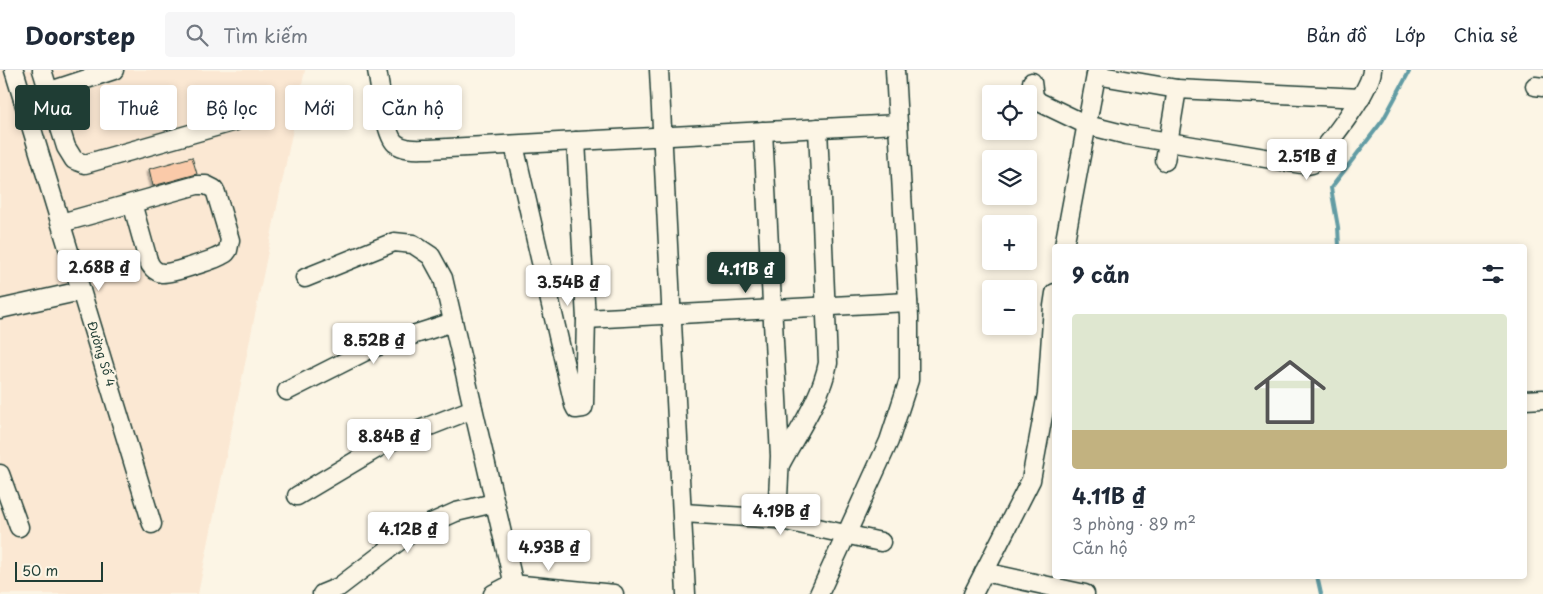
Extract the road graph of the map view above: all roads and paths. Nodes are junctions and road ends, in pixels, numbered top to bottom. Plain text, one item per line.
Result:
1 (14, 70) edge
2 (42, 70) edge
3 (114, 70) edge
4 (382, 70) edge
5 (659, 70) edge
6 (895, 70) edge
7 (1372, 70) edge
8 (1096, 72) edge
9 (1032, 82) dead end
10 (18, 85) edge
11 (46, 85) edge
12 (67, 85) edge
13 (1177, 89) junction
14 (1361, 98) junction
15 (898, 124) junction
16 (1086, 125) junction
17 (818, 128) junction
18 (32, 130) edge
19 (61, 130) edge
20 (205, 130) edge
21 (763, 131) junction
22 (662, 136) junction
23 (576, 141) junction
24 (1168, 141) junction
25 (514, 145) junction
26 (1165, 161) dead end
27 (132, 203) junction
28 (61, 223) junction
29 (1064, 244) edge
30 (305, 278) dead end
31 (81, 291) junction
32 (908, 302) junction
33 (826, 306) junction
34 (0, 309) edge
35 (772, 309) junction
36 (672, 314) junction
37 (586, 319) junction
38 (453, 322) junction
39 (1052, 350) edge
40 (287, 391) dead end
41 (1051, 394) edge
42 (1543, 399) edge
43 (1527, 400) edge
44 (473, 409) junction
45 (780, 465) junction
46 (0, 474) edge
47 (297, 496) dead end
48 (494, 503) junction
49 (683, 513) junction
50 (777, 519) junction
51 (152, 524) dead end
52 (19, 527) dead end
53 (846, 535) junction
54 (881, 542) dead end
55 (984, 572) junction
56 (514, 589) edge
57 (322, 594) edge
58 (493, 594) edge
59 (614, 594) edge
60 (686, 594) edge
61 (819, 594) edge
62 (973, 594) edge
63 (1085, 594) edge

1 - 10 street, Đường Số 4
2 - 11 street
3 - 12 street
4 - 25 street
5 - 22 street
6 - 15 street
7 - 14 street
8 - 13 street
8 - 16 street
9 - 16 street
13 - 14 street
13 - 24 street
14 - 24 street
15 - 17 street
15 - 32 street
16 - 24 street
16 - 29 street
17 - 21 street
17 - 33 street
18 - 28 street, Đường Số 4
19 - 20 street
21 - 22 street
21 - 35 street
22 - 23 street
22 - 36 street
23 - 25 street
23 - 37 street
24 - 26 street
25 - 37 street
27 - 27 street
27 - 28 street
28 - 31 street, Đường Số 4
30 - 38 street
31 - 34 street
31 - 51 street, Đường Số 4
32 - 33 street
32 - 53 street
33 - 35 street
33 - 45 street
35 - 36 street
35 - 45 street
36 - 37 street
36 - 49 street
38 - 40 street
38 - 44 street
39 - 41 street
41 - 55 street
42 - 43 street
44 - 47 street
44 - 48 street
45 - 50 street
46 - 52 street
48 - 56 street
48 - 57 street
49 - 50 street
49 - 60 street
50 - 53 street
53 - 54 street
53 - 61 street
55 - 62 street
55 - 63 street
56 - 58 street
56 - 59 street

